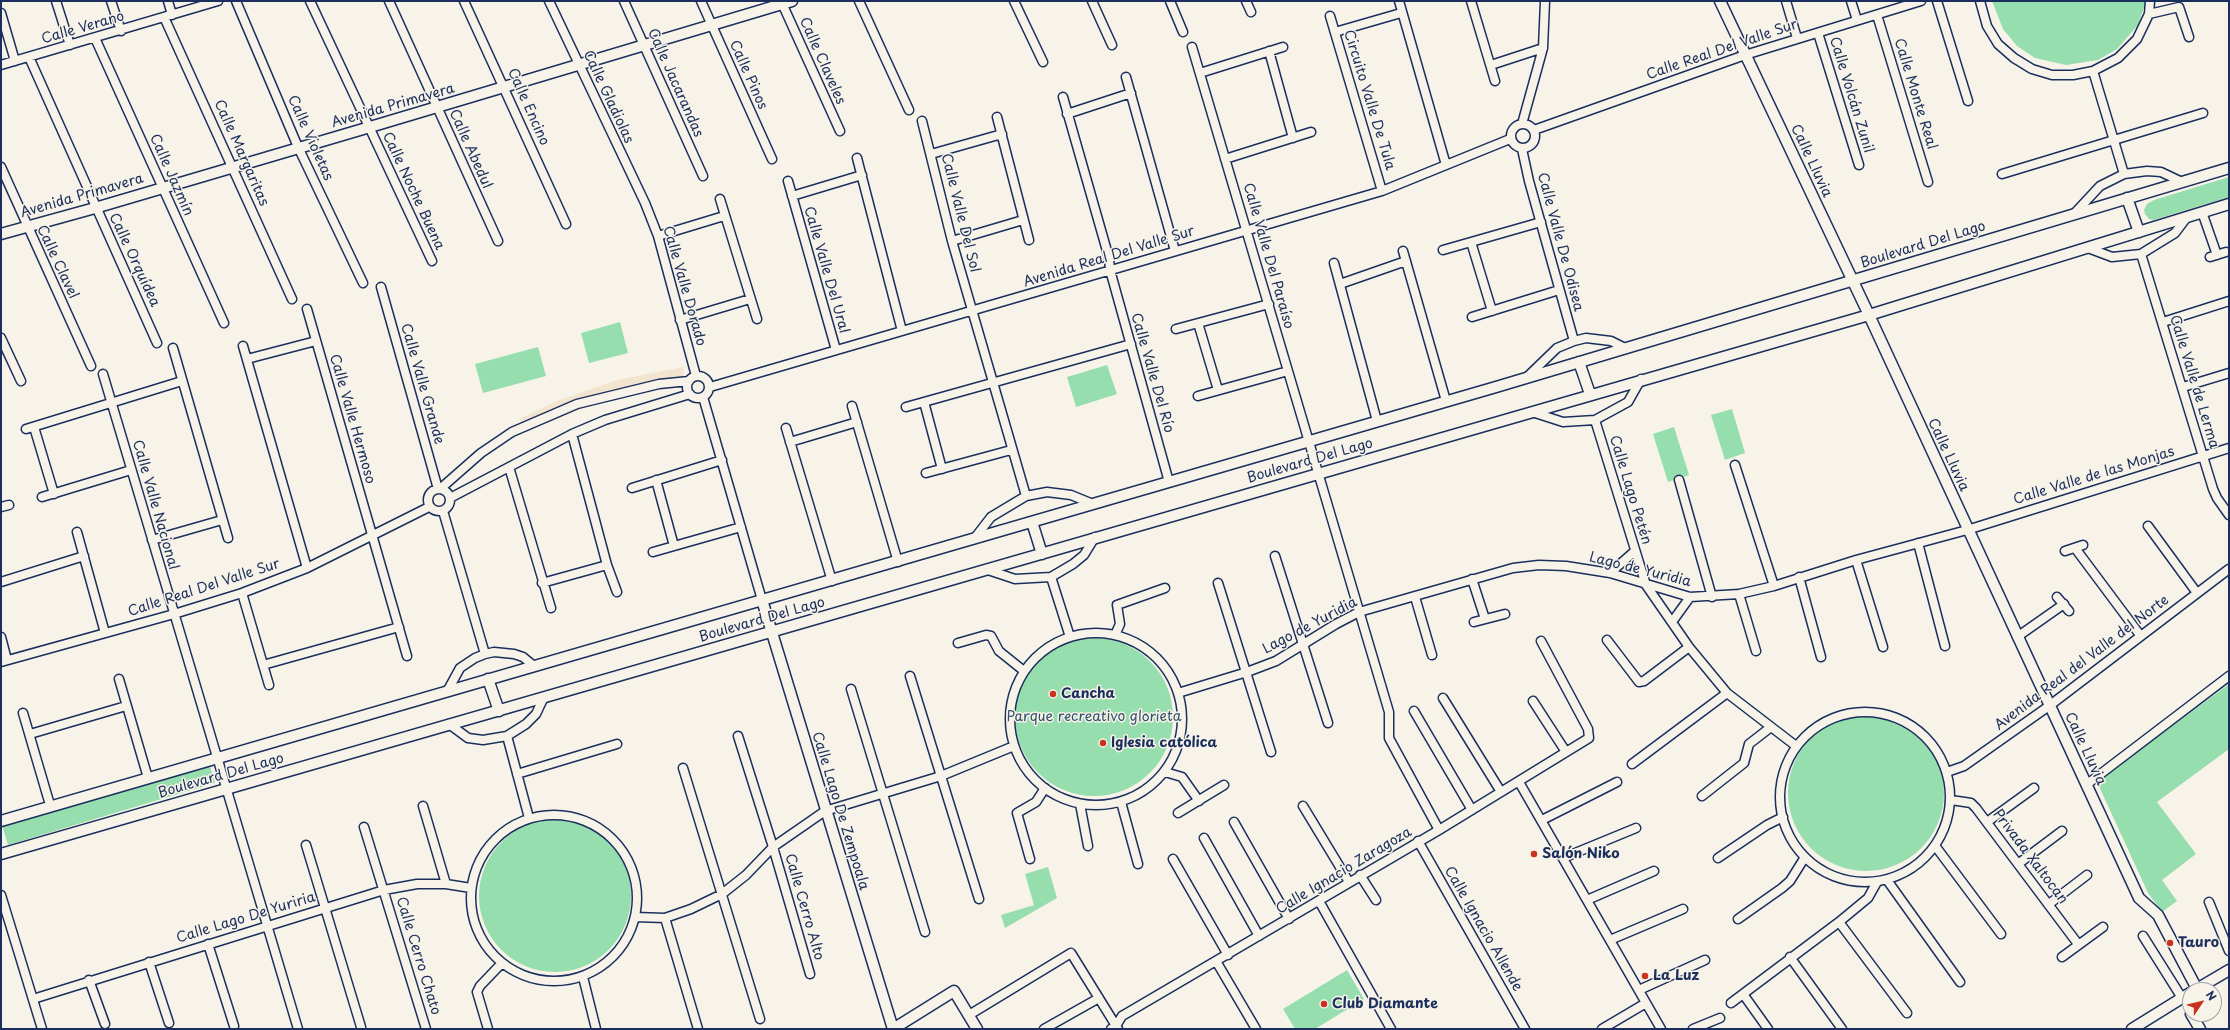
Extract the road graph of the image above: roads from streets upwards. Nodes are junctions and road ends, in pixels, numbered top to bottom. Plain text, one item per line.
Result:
1 (56, 1) edge
2 (111, 1) edge
3 (168, 1) edge
4 (218, 1) edge
5 (236, 1) edge
6 (310, 1) edge
7 (389, 1) edge
8 (464, 1) edge
9 (549, 1) edge
10 (624, 1) edge
11 (701, 1) edge
12 (792, 1) edge
13 (859, 1) edge
14 (1014, 1) edge
15 (1092, 1) edge
16 (1170, 1) edge
17 (1246, 1) edge
18 (1399, 1) edge
19 (1471, 1) edge
20 (1545, 1) edge
21 (1720, 1) edge
22 (1786, 1) edge
23 (1851, 1) edge
24 (1937, 1) edge
25 (1980, 1) edge
26 (2150, 1) edge
27 (782, 2) edge
28 (1918, 2) edge
29 (1251, 12) dead end
30 (1401, 12) junction
31 (1, 13) edge
32 (2149, 14) junction
33 (1876, 15) junction
34 (168, 16) junction
35 (1330, 16) dead end
36 (1857, 20) junction
37 (711, 25) junction
38 (121, 31) junction
39 (1183, 32) dead end
40 (1335, 32) junction
41 (1818, 32) junction
42 (2190, 37) dead end
43 (95, 38) junction
44 (1797, 38) junction
45 (70, 44) junction
46 (644, 45) junction
47 (1112, 45) dead end
48 (1192, 47) dead end
49 (1282, 47) dead end
50 (1543, 48) junction
51 (1269, 52) junction
52 (1744, 55) junction
53 (30, 57) junction
54 (15, 61) junction
55 (1043, 62) dead end
56 (1, 65) edge
57 (579, 65) junction
58 (1491, 65) junction
59 (2094, 71) junction
60 (1200, 73) junction
61 (1126, 77) dead end
62 (1495, 81) dead end
63 (505, 88) junction
64 (1131, 93) junction
65 (1063, 97) dead end
66 (1968, 101) dead end
67 (437, 108) junction
68 (909, 110) dead end
69 (2203, 113) dead end
70 (1067, 114) junction
71 (997, 117) dead end
72 (922, 121) dead end
73 (1522, 124) junction
74 (370, 128) junction
75 (1534, 130) junction
76 (840, 131) dead end
77 (1311, 132) dead end
78 (1002, 134) junction
79 (1293, 138) junction
80 (1510, 139) junction
81 (2114, 141) junction
82 (298, 147) junction
83 (1522, 149) junction
84 (931, 154) junction
85 (857, 158) dead end
86 (772, 159) dead end
87 (1226, 159) junction
88 (1446, 165) junction
89 (1859, 165) dead end
90 (233, 167) junction
91 (1, 168) edge
92 (2229, 168) edge
93 (2002, 174) dead end
94 (2124, 174) junction
95 (862, 175) junction
96 (703, 176) dead end
97 (788, 181) dead end
98 (1928, 182) dead end
99 (2182, 182) junction
100 (163, 188) junction
101 (1382, 191) junction
102 (792, 196) junction
103 (2127, 198) junction
104 (720, 199) dead end
105 (645, 203) joint
106 (2229, 204) edge
107 (95, 208) junction
108 (2202, 212) junction
109 (724, 216) junction
110 (2072, 216) junction
111 (2187, 217) junction
112 (1023, 220) junction
113 (1541, 222) junction
114 (566, 224) dead end
115 (26, 226) junction
116 (1248, 230) junction
117 (2139, 232) junction
118 (1, 234) edge
119 (658, 236) junction
120 (1029, 240) dead end
121 (952, 241) junction
122 (498, 242) dead end
123 (1471, 242) junction
124 (2088, 248) junction
125 (1443, 250) dead end
126 (1176, 251) junction
127 (1403, 252) dead end
128 (2226, 252) dead end
129 (2141, 254) junction
130 (432, 261) dead end
131 (1406, 261) junction
132 (1334, 263) dead end
133 (1110, 270) junction
134 (1852, 281) junction
135 (363, 283) dead end
136 (1340, 284) junction
137 (380, 287) dead end
138 (1559, 290) junction
139 (292, 299) dead end
140 (750, 299) junction
141 (2229, 301) edge
142 (1269, 304) junction
143 (306, 310) dead end
144 (1492, 311) junction
145 (972, 312) junction
146 (1869, 315) junction
147 (1472, 317) dead end
148 (757, 319) dead end
149 (680, 320) junction
150 (2163, 322) junction
151 (224, 323) dead end
152 (1198, 323) junction
153 (1176, 329) dead end
154 (902, 331) junction
155 (1, 338) edge
156 (316, 341) junction
157 (1574, 341) junction
158 (157, 343) dead end
159 (1131, 344) junction
160 (243, 346) dead end
161 (173, 348) dead end
162 (1625, 348) junction
163 (836, 350) junction
164 (247, 359) junction
165 (1579, 362) junction
166 (91, 366) dead end
167 (1288, 371) junction
168 (2229, 373) edge
169 (103, 374) dead end
170 (1526, 378) junction
171 (693, 379) junction
172 (1641, 380) junction
173 (21, 381) dead end
174 (182, 381) junction
175 (992, 382) junction
176 (710, 387) junction
177 (2183, 388) junction
178 (1218, 390) junction
179 (690, 394) junction
180 (1590, 394) junction
181 (1198, 396) dead end
182 (703, 397) junction
183 (1446, 401) junction
184 (924, 402) junction
185 (113, 404) junction
186 (852, 406) dead end
187 (906, 407) dead end
188 (1532, 412) junction
189 (1595, 420) junction
190 (1377, 421) junction
191 (856, 422) junction
192 (786, 428) dead end
193 (572, 434) junction
194 (1308, 441) junction
195 (790, 442) junction
196 (2229, 448) edge
197 (1011, 450) junction
198 (2203, 456) junction
199 (722, 460) junction
200 (1735, 464) dead end
201 (509, 467) junction
202 (942, 469) junction
203 (131, 470) junction
204 (926, 473) dead end
205 (1318, 474) junction
206 (656, 480) junction
207 (1679, 480) dead end
208 (1169, 482) junction
209 (632, 488) dead end
210 (439, 489) junction
211 (54, 494) junction
212 (1026, 496) junction
213 (42, 497) dead end
214 (450, 498) junction
215 (1093, 504) junction
216 (429, 507) junction
217 (443, 511) junction
218 (2229, 515) edge
219 (222, 520) junction
220 (1032, 522) junction
221 (2148, 526) dead end
222 (741, 527) junction
223 (1967, 530) junction
224 (78, 532) dead end
225 (372, 535) junction
226 (1095, 536) junction
227 (228, 538) dead end
228 (974, 539) junction
229 (152, 540) junction
230 (1918, 543) junction
231 (674, 546) junction
232 (1635, 551) junction
233 (2065, 551) dead end
234 (653, 552) dead end
235 (1042, 554) junction
236 (84, 556) junction
237 (1275, 556) dead end
238 (1856, 560) junction
239 (898, 562) junction
240 (607, 565) junction
241 (307, 568) junction
242 (2229, 569) edge
243 (988, 570) junction
244 (1610, 573) junction
245 (1051, 577) junction
246 (1799, 577) junction
247 (1472, 579) junction
248 (832, 580) junction
249 (1, 582) edge
250 (542, 583) junction
251 (1218, 583) dead end
252 (1646, 585) junction
253 (1774, 586) junction
254 (1165, 588) dead end
255 (617, 592) dead end
256 (242, 593) junction
257 (2197, 593) junction
258 (1739, 594) junction
259 (1712, 596) junction
260 (1416, 597) junction
261 (1690, 597) junction
262 (2057, 597) dead end
263 (762, 600) junction
264 (551, 608) dead end
265 (1360, 612) junction
266 (174, 614) junction
267 (1505, 614) dead end
268 (1486, 619) junction
269 (1474, 622) dead end
270 (1672, 622) junction
271 (399, 627) junction
272 (772, 632) junction
273 (105, 633) junction
274 (1115, 635) junction
275 (2140, 635) junction
276 (1, 637) edge
277 (1070, 637) junction
278 (2018, 637) junction
279 (1607, 640) dead end
280 (1541, 641) dead end
281 (958, 643) dead end
282 (1304, 645) junction
283 (1945, 646) dead end
284 (1689, 647) junction
285 (1883, 647) dead end
286 (1756, 651) dead end
287 (485, 654) junction
288 (1432, 655) dead end
289 (407, 656) dead end
290 (1821, 657) dead end
291 (4, 661) edge
292 (264, 665) junction
293 (534, 666) junction
294 (1024, 671) junction
295 (1247, 672) junction
296 (910, 676) dead end
297 (2229, 676) edge
298 (119, 679) dead end
299 (488, 679) junction
300 (269, 685) dead end
301 (448, 690) junction
302 (851, 690) dead end
303 (1178, 693) junction
304 (1727, 694) junction
305 (544, 697) junction
306 (1443, 698) dead end
307 (1533, 701) dead end
308 (126, 706) junction
309 (2049, 706) junction
310 (499, 711) junction
311 (1414, 711) dead end
312 (24, 713) dead end
313 (1328, 723) dead end
314 (449, 724) junction
315 (1771, 727) junction
316 (30, 734) junction
317 (507, 736) junction
318 (738, 736) dead end
319 (617, 744) dead end
320 (1014, 746) junction
321 (1796, 746) junction
322 (1271, 752) dead end
323 (1566, 752) junction
324 (216, 758) junction
325 (1632, 764) dead end
326 (683, 768) dead end
327 (1165, 772) junction
328 (1947, 772) junction
329 (518, 774) junction
330 (941, 776) junction
331 (148, 778) junction
332 (1519, 782) junction
333 (1617, 782) dead end
334 (1224, 785) dead end
335 (2086, 785) junction
336 (1045, 788) junction
337 (2034, 788) dead end
338 (226, 789) junction
339 (1501, 792) junction
340 (882, 794) junction
341 (1702, 796) dead end
342 (1951, 800) junction
343 (1198, 801) junction
344 (1121, 802) junction
345 (1080, 804) junction
346 (50, 805) junction
347 (423, 806) dead end
348 (1303, 806) dead end
349 (1472, 810) junction
350 (825, 811) junction
351 (1178, 813) dead end
352 (1782, 817) junction
353 (530, 818) junction
354 (1542, 820) junction
355 (1, 821) edge
356 (1234, 822) dead end
357 (1987, 822) junction
358 (364, 827) dead end
359 (1636, 828) dead end
360 (1439, 830) junction
361 (2062, 831) dead end
362 (1204, 838) dead end
363 (1418, 841) junction
364 (306, 845) dead end
365 (1088, 846) dead end
366 (774, 847) junction
367 (1936, 847) junction
368 (1, 854) edge
369 (1563, 858) junction
370 (1718, 858) dead end
371 (1805, 858) junction
372 (1030, 859) dead end
373 (1173, 859) dead end
374 (1138, 864) dead end
375 (2018, 864) junction
376 (1654, 871) dead end
377 (1360, 875) junction
378 (2086, 875) dead end
379 (1887, 880) junction
380 (1349, 882) junction
381 (1877, 882) junction
382 (446, 884) junction
383 (471, 888) junction
384 (384, 890) junction
385 (722, 894) junction
386 (1, 895) edge
387 (980, 899) dead end
388 (1376, 900) dead end
389 (1587, 900) junction
390 (1319, 901) junction
391 (2209, 902) dead end
392 (2049, 904) junction
393 (325, 908) junction
394 (1683, 909) dead end
395 (636, 917) junction
396 (665, 918) junction
397 (1289, 919) junction
398 (1738, 919) dead end
399 (1839, 922) junction
400 (267, 926) junction
401 (2103, 927) dead end
402 (924, 932) dead end
403 (2001, 934) dead end
404 (1259, 936) junction
405 (2143, 936) dead end
406 (1610, 940) junction
407 (208, 944) junction
408 (2078, 944) junction
409 (2229, 951) edge
410 (1228, 955) junction
411 (1790, 957) junction
412 (2062, 957) dead end
413 (1705, 960) dead end
414 (1216, 961) junction
415 (149, 962) junction
416 (502, 963) junction
417 (2229, 970) edge
418 (810, 974) dead end
419 (582, 977) junction
420 (89, 980) junction
421 (1960, 982) dead end
422 (2182, 982) edge
423 (2187, 982) edge
424 (2208, 982) edge
425 (1639, 990) junction
426 (1743, 994) junction
427 (1099, 998) junction
428 (2182, 998) edge
429 (33, 999) junction
430 (1646, 1003) junction
431 (1731, 1003) dead end
432 (1907, 1013) dead end
433 (969, 1015) junction
434 (1720, 1018) dead end
435 (760, 1019) dead end
436 (169, 1023) dead end
437 (105, 1024) dead end
438 (234, 1026) dead end
439 (361, 1027) dead end
440 (1115, 1028) edge
441 (42, 1029) edge
442 (298, 1029) edge
443 (426, 1029) edge
444 (488, 1029) edge
445 (596, 1029) edge
446 (698, 1029) edge
447 (893, 1029) edge
448 (977, 1029) edge
449 (1044, 1029) edge
450 (1256, 1029) edge
451 (1391, 1029) edge
452 (1525, 1029) edge
453 (1602, 1029) edge
454 (1661, 1029) edge
455 (1693, 1029) edge
456 (1768, 1029) edge
457 (1842, 1029) edge
458 (2132, 1029) edge

1 - 45 street
2 - 38 street
3 - 34 street, Calle Margaritas
4 - 34 street, Calle Verano
5 - 82 street, Calle Violetas
6 - 74 street, Calle Noche Buena
7 - 67 street, Calle Abedul
8 - 63 street, Calle Encino
9 - 57 street, Calle Gladiolas
10 - 46 street, Calle Jacarandas
11 - 37 street, Calle Pinos
12 - 27 street, Avenida Primavera
13 - 68 street
14 - 55 street
15 - 47 street
16 - 39 street
17 - 29 street
18 - 30 street
19 - 58 street
20 - 50 street
21 - 52 street, Calle Lluvia
22 - 44 street
23 - 36 street
24 - 66 street
25 - 59 street
26 - 32 street
27 - 37 street, Avenida Primavera
27 - 76 street, Calle Claveles
28 - 33 street, Calle Real Del Valle Sur
30 - 40 street
30 - 88 street
31 - 54 street
32 - 42 street
32 - 59 street
33 - 36 street, Calle Real Del Valle Sur
33 - 98 street, Calle Monte Real
34 - 38 street, Calle Verano
34 - 90 street, Calle Margaritas
35 - 40 street, Circuito Valle De Tula
36 - 41 street, Calle Real Del Valle Sur
37 - 46 street, Avenida Primavera
37 - 86 street, Calle Pinos
38 - 43 street, Calle Verano
40 - 101 street, Circuito Valle De Tula
41 - 44 street, Calle Real Del Valle Sur
41 - 89 street, Calle Volcán Zunil
43 - 45 street, Calle Verano
43 - 100 street, Calle Jazmín
44 - 52 street, Calle Real Del Valle Sur
45 - 53 street, Calle Verano
46 - 57 street, Avenida Primavera
46 - 96 street, Calle Jacarandas
48 - 60 street, Calle Valle Del Paraíso
49 - 51 street
50 - 58 street
50 - 73 street
51 - 60 street
51 - 79 street
52 - 75 street, Calle Real Del Valle Sur
52 - 134 street, Calle Lluvia
53 - 54 street, Calle Verano
53 - 107 street, Calle Orquídea
54 - 56 street, Calle Verano
57 - 63 street, Avenida Primavera
57 - 105 street, Calle Gladiolas
58 - 62 street
59 - 81 street
60 - 87 street, Calle Valle Del Paraíso
61 - 64 street
63 - 67 street, Avenida Primavera
63 - 114 street, Calle Encino
64 - 70 street
64 - 126 street
65 - 70 street, Calle Valle Del Río
67 - 74 street, Avenida Primavera
67 - 122 street, Calle Abedul
69 - 81 street
70 - 133 street, Calle Valle Del Río
71 - 78 street
72 - 84 street, Calle Valle Del Sol
73 - 75 street
73 - 80 street
74 - 82 street, Avenida Primavera
74 - 130 street, Calle Noche Buena
75 - 83 street
77 - 79 street
78 - 84 street
78 - 112 street
79 - 87 street
80 - 83 street
80 - 88 street, Avenida Real Del Valle Sur
81 - 93 street
81 - 94 street
82 - 90 street, Avenida Primavera
82 - 135 street, Calle Violetas
83 - 113 street, Calle Valle De Odisea
84 - 121 street, Calle Valle Del Sol
85 - 95 street
87 - 116 street, Calle Valle Del Paraíso
88 - 101 street, Avenida Real Del Valle Sur
90 - 100 street, Avenida Primavera
90 - 139 street, Calle Margaritas
91 - 115 street, Calle Clavel
92 - 99 street, Boulevard Del Lago
94 - 99 street
94 - 110 street
95 - 102 street, Calle Valle Del Ural
95 - 154 street
97 - 102 street, Calle Valle Del Ural
99 - 103 street, Boulevard Del Lago
100 - 107 street, Avenida Primavera
100 - 151 street, Calle Jazmín
101 - 116 street, Avenida Real Del Valle Sur
102 - 163 street, Calle Valle Del Ural
103 - 110 street, Boulevard Del Lago
103 - 117 street
104 - 109 street
105 - 119 street, Calle Valle Dorado
106 - 108 street, Boulevard Del Lago
107 - 115 street, Avenida Primavera
107 - 158 street, Calle Orquídea
108 - 111 street, Boulevard Del Lago
108 - 128 street
109 - 119 street
109 - 140 street
110 - 134 street, Boulevard Del Lago
111 - 117 street, Boulevard Del Lago
111 - 129 street
112 - 120 street
112 - 121 street
113 - 123 street
113 - 138 street, Calle Valle De Odisea
115 - 118 street, Avenida Primavera
115 - 166 street, Calle Clavel
116 - 126 street, Avenida Real Del Valle Sur
116 - 142 street, Calle Valle Del Paraíso
117 - 124 street, Boulevard Del Lago
119 - 149 street, Calle Valle Dorado
121 - 145 street, Calle Valle Del Sol
123 - 125 street
123 - 144 street
124 - 129 street
124 - 146 street, Boulevard Del Lago
126 - 133 street, Avenida Real Del Valle Sur
127 - 131 street
129 - 150 street, Calle Valle de Lerma
131 - 136 street
131 - 183 street
132 - 136 street
133 - 145 street, Avenida Real Del Valle Sur
133 - 159 street, Calle Valle Del Río
134 - 146 street, Calle Lluvia
134 - 162 street, Boulevard Del Lago
136 - 190 street
137 - 210 street, Calle Valle Grande
138 - 144 street
138 - 157 street, Calle Valle De Odisea
140 - 148 street
140 - 149 street
141 - 150 street
142 - 152 street
142 - 167 street, Calle Valle Del Paraíso
143 - 156 street, Calle Valle Hermoso
144 - 147 street
145 - 154 street, Avenida Real Del Valle Sur
145 - 175 street, Calle Valle Del Sol
146 - 172 street, Boulevard Del Lago
146 - 223 street, Calle Lluvia
149 - 171 street, Calle Valle Dorado
150 - 177 street, Calle Valle de Lerma
152 - 153 street
152 - 178 street
154 - 163 street, Avenida Real Del Valle Sur
155 - 173 street
156 - 164 street
156 - 225 street, Calle Valle Hermoso
157 - 162 street, Boulevard Del Lago
157 - 170 street, Boulevard Del Lago
159 - 175 street
159 - 208 street, Calle Valle Del Río
160 - 164 street
161 - 174 street
162 - 165 street, Boulevard Del Lago
163 - 176 street, Avenida Real Del Valle Sur
164 - 241 street
165 - 170 street, Boulevard Del Lago
165 - 180 street
167 - 178 street
167 - 194 street, Calle Valle Del Paraíso
168 - 177 street
169 - 185 street, Calle Valle Nacional
170 - 183 street, Boulevard Del Lago
171 - 176 street
171 - 179 street
171 - 210 street
172 - 180 street, Boulevard Del Lago
172 - 189 street
174 - 185 street
174 - 219 street
175 - 184 street
175 - 197 street, Calle Valle Del Sol
176 - 182 street
177 - 198 street, Calle Valle de Lerma
178 - 181 street
179 - 182 street
179 - 193 street
180 - 188 street, Boulevard Del Lago
182 - 199 street
183 - 190 street, Boulevard Del Lago
184 - 187 street
184 - 202 street
185 - 203 street, Calle Valle Nacional
185 - 211 street
186 - 191 street
188 - 189 street
188 - 205 street, Boulevard Del Lago
189 - 232 street, Calle Lago Petén
190 - 194 street, Boulevard Del Lago
191 - 195 street
191 - 239 street
192 - 195 street
193 - 201 street
193 - 240 street
194 - 205 street, Calle Valle Del Paraíso
194 - 208 street, Boulevard Del Lago
195 - 248 street
196 - 198 street, Calle Valle de las Monjas
197 - 202 street
197 - 212 street, Calle Valle Del Sol
198 - 218 street, Calle Valle de Lerma
198 - 223 street, Calle Valle de las Monjas
199 - 206 street
199 - 222 street
200 - 253 street
201 - 214 street
201 - 250 street
202 - 204 street
203 - 211 street
203 - 229 street, Calle Valle Nacional
205 - 226 street, Boulevard Del Lago
205 - 265 street, Calle Valle Del Paraíso
206 - 209 street
206 - 231 street
207 - 259 street
208 - 215 street, Boulevard Del Lago
210 - 214 street
210 - 216 street
211 - 213 street
212 - 215 street
212 - 228 street
214 - 217 street
215 - 220 street, Boulevard Del Lago
216 - 217 street
216 - 225 street, Calle Real Del Valle Sur
217 - 287 street
219 - 227 street
219 - 229 street
220 - 228 street, Boulevard Del Lago
220 - 235 street
221 - 257 street
222 - 231 street
222 - 263 street
223 - 230 street, Lago de Yuridia
223 - 278 street, Calle Lluvia
224 - 236 street
225 - 241 street, Calle Real Del Valle Sur
225 - 271 street, Calle Valle Hermoso
226 - 235 street, Boulevard Del Lago
226 - 245 street
228 - 239 street, Boulevard Del Lago
229 - 266 street, Calle Valle Nacional
230 - 238 street, Lago de Yuridia
230 - 283 street
231 - 234 street
232 - 244 street
232 - 252 street, Calle Lago Petén
233 - 275 street
235 - 243 street, Boulevard Del Lago
236 - 249 street
236 - 273 street
237 - 282 street
238 - 246 street, Lago de Yuridia
238 - 285 street
239 - 248 street, Boulevard Del Lago
240 - 250 street
240 - 255 street
241 - 256 street, Calle Real Del Valle Sur
242 - 257 street, Avenida Real del Valle del Norte
243 - 245 street
243 - 272 street, Boulevard Del Lago
244 - 247 street, Lago de Yuridia
244 - 252 street, Lago de Yuridia
245 - 277 street
246 - 253 street, Lago de Yuridia
246 - 290 street
247 - 260 street, Lago de Yuridia
247 - 268 street
248 - 263 street, Boulevard Del Lago
250 - 264 street
251 - 295 street
252 - 261 street, Lago de Yuridia
252 - 270 street, Calle Lago Petén
253 - 258 street, Lago de Yuridia
254 - 274 street
256 - 266 street, Calle Real Del Valle Sur
256 - 292 street
257 - 275 street, Avenida Real del Valle del Norte
258 - 259 street, Lago de Yuridia
258 - 286 street
259 - 261 street, Lago de Yuridia
260 - 265 street, Lago de Yuridia
260 - 288 street
261 - 270 street
262 - 278 street
263 - 272 street, Calle Lago De Zempoala
263 - 293 street, Boulevard Del Lago
265 - 282 street, Lago de Yuridia
265 - 360 street, Calle Valle Del Paraíso
266 - 273 street, Calle Real Del Valle Sur
266 - 324 street, Calle Valle Nacional
267 - 268 street
268 - 269 street
270 - 284 street, Calle Lago Petén
271 - 289 street, Calle Valle Hermoso
271 - 292 street
272 - 305 street, Boulevard Del Lago
272 - 350 street, Calle Lago De Zempoala
273 - 291 street, Calle Real Del Valle Sur
274 - 277 street
274 - 303 street
275 - 309 street, Avenida Real del Valle del Norte
276 - 291 street
277 - 294 street
278 - 309 street, Calle Lluvia
279 - 284 street
280 - 323 street, Calle Ignacio Zaragoza
281 - 294 street
282 - 295 street, Lago de Yuridia
282 - 313 street
284 - 304 street, Calle Lago Petén
287 - 293 street
287 - 301 street
292 - 300 street
293 - 299 street, Boulevard Del Lago
294 - 320 street
295 - 303 street, Lago de Yuridia
295 - 322 street
296 - 330 street
297 - 335 street
298 - 308 street
299 - 301 street, Boulevard Del Lago
299 - 310 street
301 - 324 street, Boulevard Del Lago
302 - 340 street
303 - 327 street
304 - 315 street, Calle Lago Petén
304 - 325 street
305 - 310 street, Boulevard Del Lago
305 - 317 street
306 - 339 street
307 - 323 street
308 - 316 street
308 - 331 street
309 - 328 street, Avenida Real del Valle del Norte
309 - 335 street, Calle Lluvia
310 - 314 street, Boulevard Del Lago
311 - 349 street
312 - 316 street
314 - 317 street
314 - 338 street, Boulevard Del Lago
315 - 321 street, Calle Lago Petén
315 - 341 street
316 - 346 street
317 - 329 street
318 - 366 street, Calle Cerro Alto
319 - 329 street
320 - 330 street
320 - 336 street
321 - 328 street
321 - 352 street
323 - 332 street, Calle Ignacio Zaragoza
324 - 331 street, Boulevard Del Lago
324 - 338 street, Calle Valle Nacional
326 - 385 street
327 - 343 street
327 - 344 street
328 - 342 street
329 - 353 street
330 - 340 street
330 - 387 street
331 - 346 street, Boulevard Del Lago
332 - 339 street, Calle Ignacio Zaragoza
332 - 354 street
333 - 354 street
334 - 343 street
335 - 423 street, Calle Lluvia
336 - 345 street
336 - 372 street
337 - 357 street
338 - 368 street, Boulevard Del Lago
338 - 400 street, Calle Valle Nacional
339 - 349 street, Calle Ignacio Zaragoza
340 - 350 street
340 - 402 street
342 - 357 street, Privada Xaltocan
342 - 367 street
343 - 351 street
344 - 345 street
344 - 374 street
345 - 365 street
346 - 355 street, Boulevard Del Lago
347 - 382 street
348 - 380 street
349 - 360 street, Calle Ignacio Zaragoza
350 - 366 street
350 - 447 street, Calle Lago De Zempoala
352 - 370 street
352 - 371 street
353 - 383 street
353 - 395 street
354 - 369 street
356 - 397 street
357 - 375 street, Privada Xaltocan
358 - 384 street, Calle Cerro Chato
359 - 369 street
360 - 363 street, Calle Ignacio Zaragoza
361 - 375 street
362 - 404 street
363 - 377 street, Calle Ignacio Zaragoza
363 - 452 street, Calle Ignacio Allende
364 - 393 street
366 - 385 street
366 - 418 street, Calle Cerro Alto
367 - 379 street
367 - 403 street
369 - 389 street
371 - 381 street
371 - 398 street
373 - 410 street
375 - 392 street, Privada Xaltocan
376 - 389 street
377 - 380 street, Calle Ignacio Zaragoza
377 - 388 street
378 - 392 street
379 - 381 street
379 - 421 street
380 - 390 street, Calle Ignacio Zaragoza
381 - 399 street
382 - 383 street, Calle Lago De Yuriria
382 - 384 street, Calle Lago De Yuriria
383 - 416 street
384 - 393 street, Calle Lago De Yuriria
384 - 443 street, Calle Cerro Chato
385 - 396 street
385 - 435 street
386 - 429 street
389 - 406 street
390 - 397 street, Calle Ignacio Zaragoza
390 - 451 street
391 - 409 street
392 - 408 street, Privada Xaltocan
393 - 400 street, Calle Lago De Yuriria
393 - 439 street
394 - 406 street
395 - 396 street
395 - 419 street
396 - 446 street
397 - 404 street, Calle Ignacio Zaragoza
399 - 411 street
399 - 432 street
400 - 407 street, Calle Lago De Yuriria
400 - 442 street, Calle Valle Nacional
401 - 408 street
404 - 410 street, Calle Ignacio Zaragoza
405 - 422 street
406 - 425 street
407 - 415 street, Calle Lago De Yuriria
407 - 438 street
408 - 412 street
410 - 414 street, Calle Ignacio Zaragoza
411 - 426 street
411 - 457 street
413 - 425 street
414 - 440 street, Calle Ignacio Zaragoza
414 - 450 street
415 - 420 street, Calle Lago De Yuriria
415 - 436 street
416 - 419 street
416 - 444 street
417 - 424 street
419 - 445 street
420 - 429 street, Calle Lago De Yuriria
420 - 437 street
425 - 430 street
426 - 431 street
426 - 456 street
427 - 433 street
427 - 440 street
427 - 449 street
428 - 458 street
429 - 441 street
430 - 453 street
430 - 454 street
433 - 447 street
433 - 448 street
434 - 455 street

